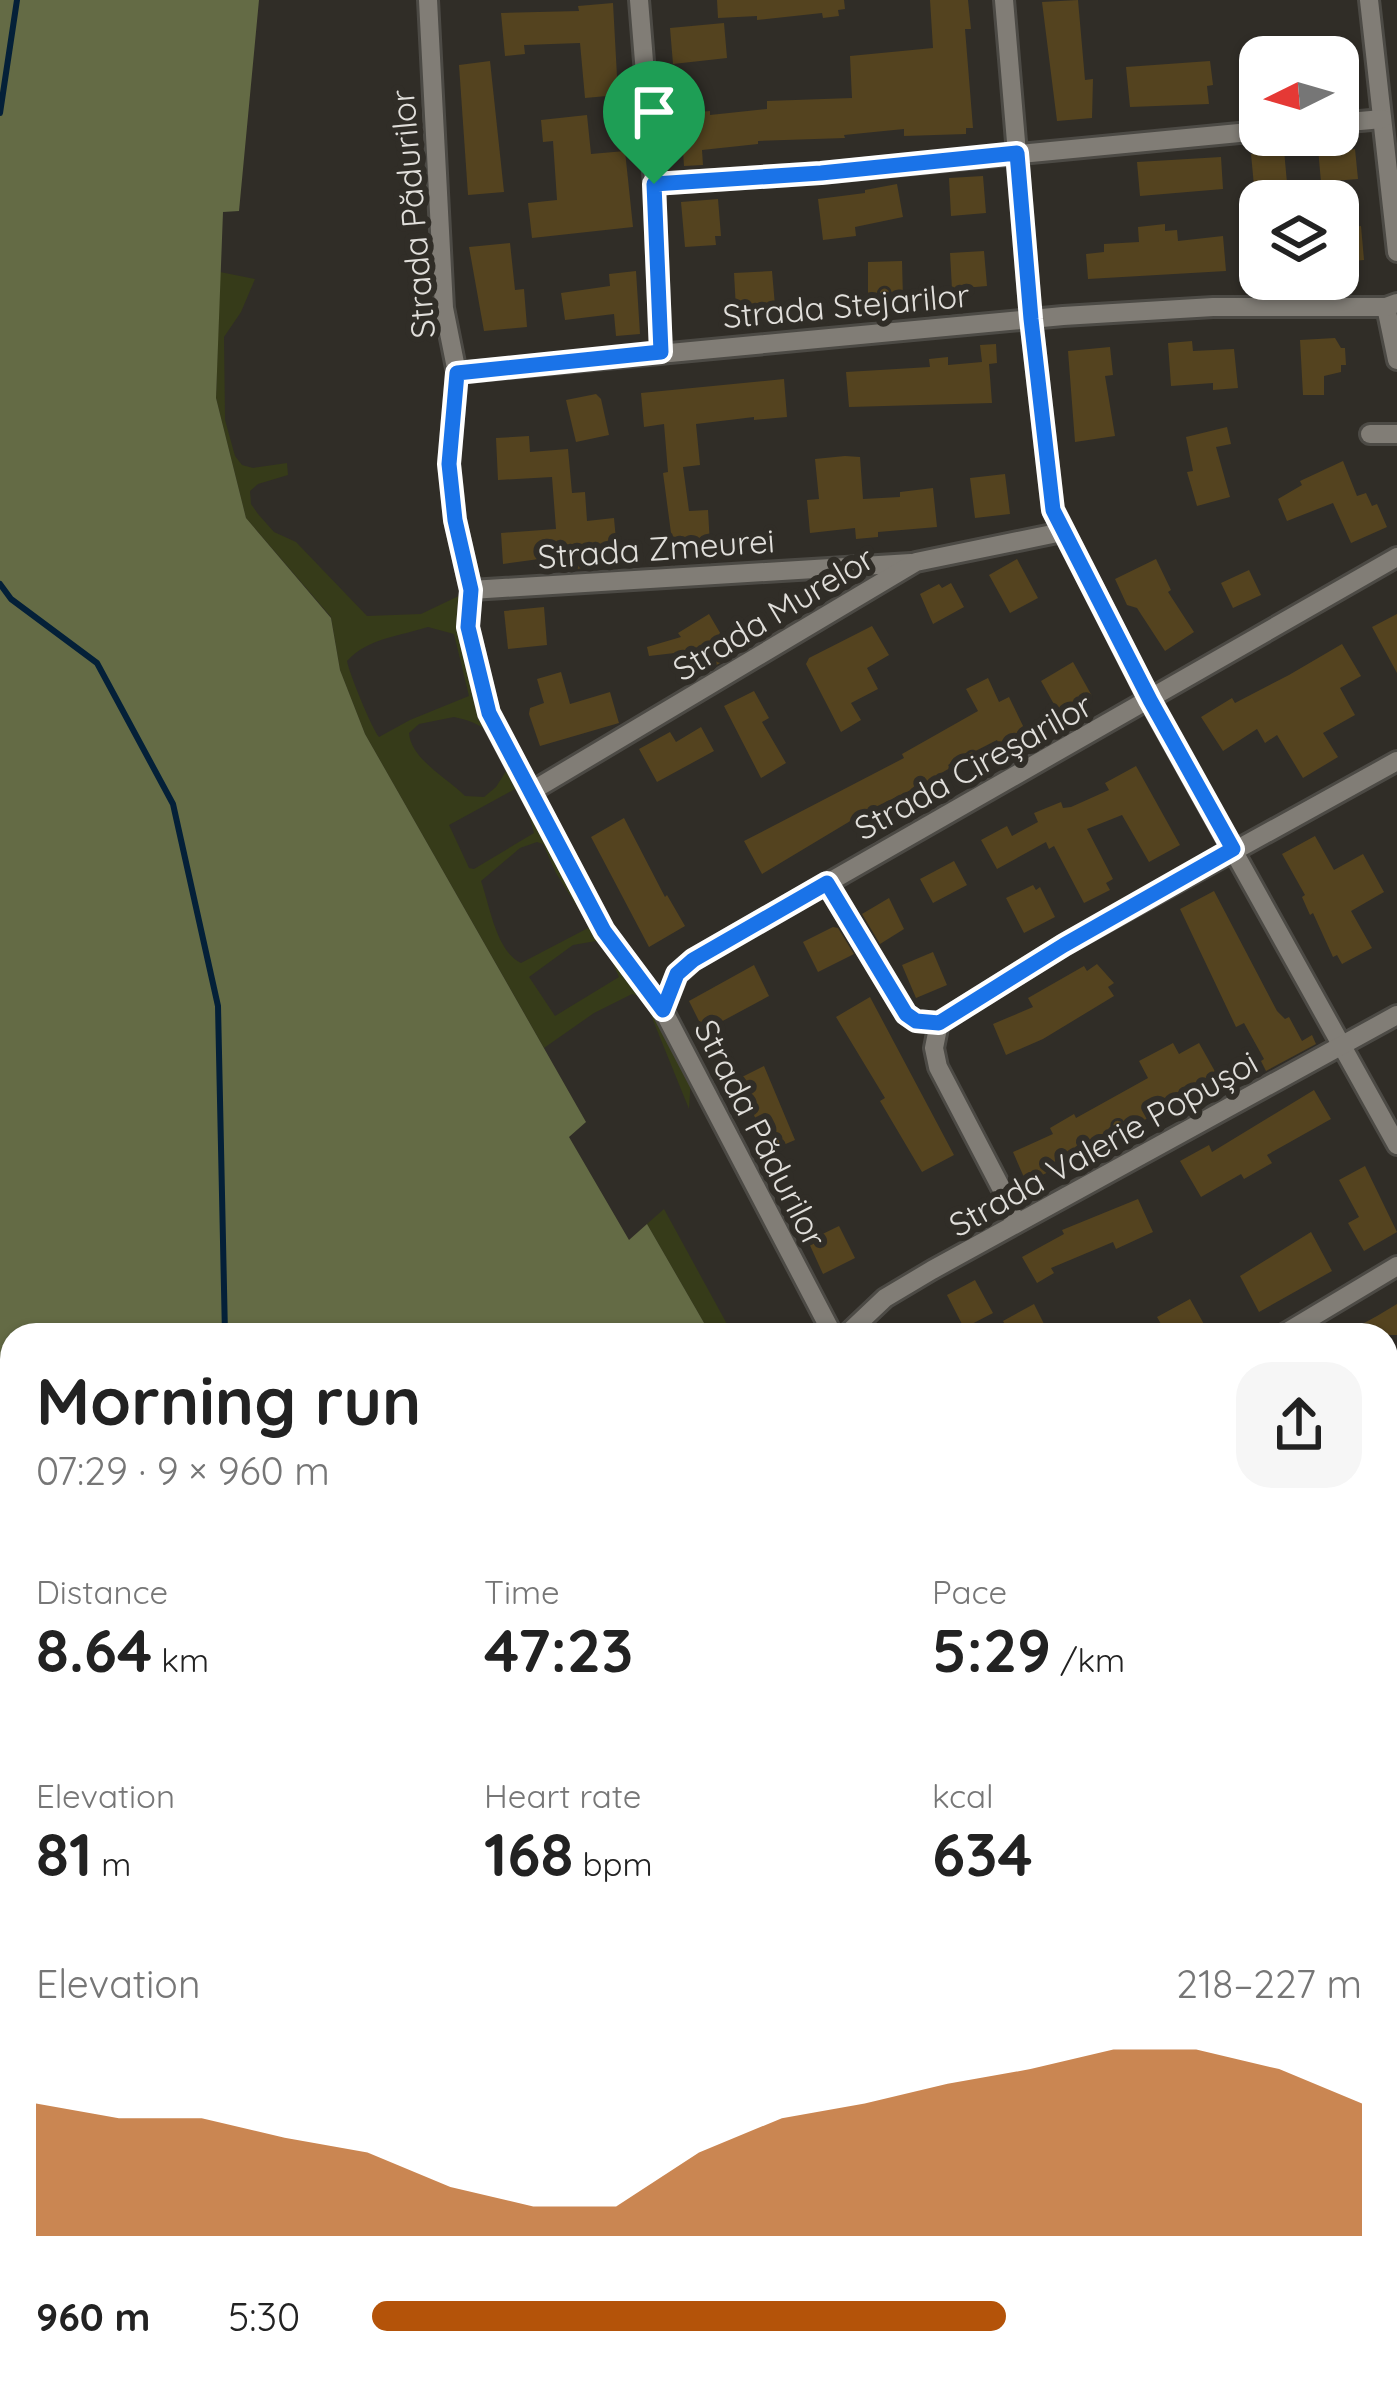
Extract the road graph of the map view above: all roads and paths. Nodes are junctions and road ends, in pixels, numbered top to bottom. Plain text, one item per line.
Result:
1 (428, 0) edge
2 (639, 0) edge
3 (1004, 0) edge
4 (1370, 0) edge
5 (1382, 119) junction
6 (1359, 121) edge
7 (1239, 133) edge
8 (1017, 153) junction
9 (654, 184) junction
10 (1397, 252) edge
11 (1391, 305) edge
12 (1031, 319) junction
13 (661, 352) junction
14 (1397, 360) edge
15 (457, 373) junction
16 (1370, 434) dead end
17 (1397, 434) edge
18 (1062, 532) junction
19 (1397, 557) edge
20 (916, 562) junction
21 (471, 590) junction
22 (1150, 700) junction
23 (1397, 761) edge
24 (532, 791) junction
25 (1233, 849) junction
26 (827, 883) junction
27 (663, 1010) junction
28 (1397, 1015) edge
29 (939, 1023) junction
30 (1342, 1046) junction
31 (1397, 1145) edge
32 (1015, 1224) junction
33 (1397, 1266) edge
34 (826, 1323) edge
35 (859, 1323) edge
36 (1302, 1323) edge

1 - 15 street, Strada Pădurilor
2 - 9 street
3 - 8 street
4 - 5 street
5 - 6 street
5 - 10 street
7 - 8 street
8 - 9 street
8 - 12 street
9 - 13 street
11 - 12 street, Strada Stejarilor
11 - 14 street, Strada Stejarilor
12 - 13 street, Strada Stejarilor
12 - 18 street
13 - 15 street, Strada Stejarilor
15 - 21 street, Strada Pădurilor
16 - 17 street
18 - 20 street, Strada Murelor
18 - 22 street
19 - 22 street, Strada Cireșarilor
20 - 21 street, Strada Zmeurei
20 - 24 street, Strada Murelor
21 - 24 street, Strada Pădurilor
22 - 25 street
22 - 26 street, Strada Cireșarilor
23 - 25 street
24 - 27 street, Strada Pădurilor
25 - 29 street
25 - 30 street
26 - 27 street, Strada Cireșarilor
26 - 29 street
27 - 34 street, Strada Pădurilor
28 - 30 street, Strada Valerie Popușoi
29 - 32 street
30 - 31 street
30 - 32 street, Strada Valerie Popușoi
32 - 35 street, Strada Valerie Popușoi
33 - 36 street

